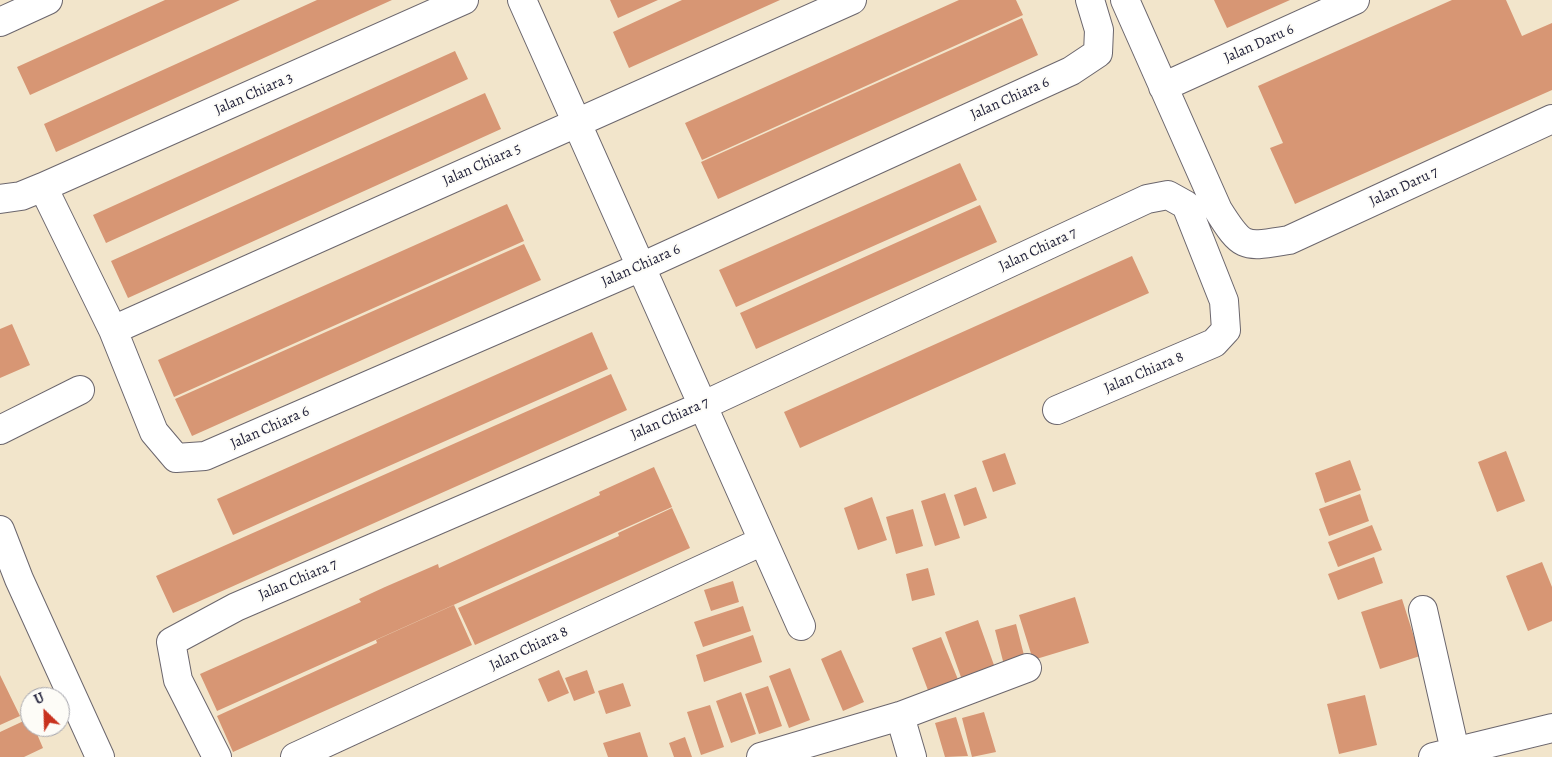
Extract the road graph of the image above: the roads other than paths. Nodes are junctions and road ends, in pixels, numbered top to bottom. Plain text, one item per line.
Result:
1 (48, 0) edge
2 (464, 0) edge
3 (522, 0) edge
4 (852, 0) edge
5 (1090, 0) edge
6 (1125, 0) edge
7 (1355, 0) edge
8 (0, 22) edge
9 (1162, 87) junction
10 (1552, 119) edge
11 (576, 123) junction
12 (43, 187) junction
13 (1168, 195) joint
14 (0, 199) edge
15 (640, 266) junction
16 (113, 330) junction
17 (80, 390) dead end
18 (702, 406) junction
19 (1057, 410) dead end
20 (0, 430) edge
21 (0, 530) edge
22 (763, 541) junction
23 (10, 584) edge
24 (1423, 610) dead end
25 (801, 626) dead end
26 (1027, 668) dead end
27 (900, 716) junction
28 (1552, 728) edge
29 (1444, 754) edge
30 (100, 757) edge
31 (217, 757) edge
32 (295, 757) edge
33 (761, 757) edge
34 (912, 757) edge

1 - 8 street
2 - 12 street, Jalan Chiara 3
3 - 11 street
4 - 11 street, Jalan Chiara 5
5 - 15 street, Jalan Chiara 6
6 - 9 street
7 - 9 street, Jalan Daru 6
9 - 10 street, Jalan Daru 7
11 - 15 street
11 - 16 street, Jalan Chiara 5
12 - 14 street, Jalan Chiara 3
12 - 16 street
13 - 18 street, Jalan Chiara 7
13 - 19 street, Jalan Chiara 8
15 - 16 street, Jalan Chiara 6
15 - 18 street
17 - 20 street
18 - 22 street
18 - 31 street, Jalan Chiara 7
21 - 23 street
22 - 25 street
22 - 32 street, Jalan Chiara 8
23 - 30 street
24 - 29 street
26 - 27 street
27 - 33 street
27 - 34 street
28 - 29 street

